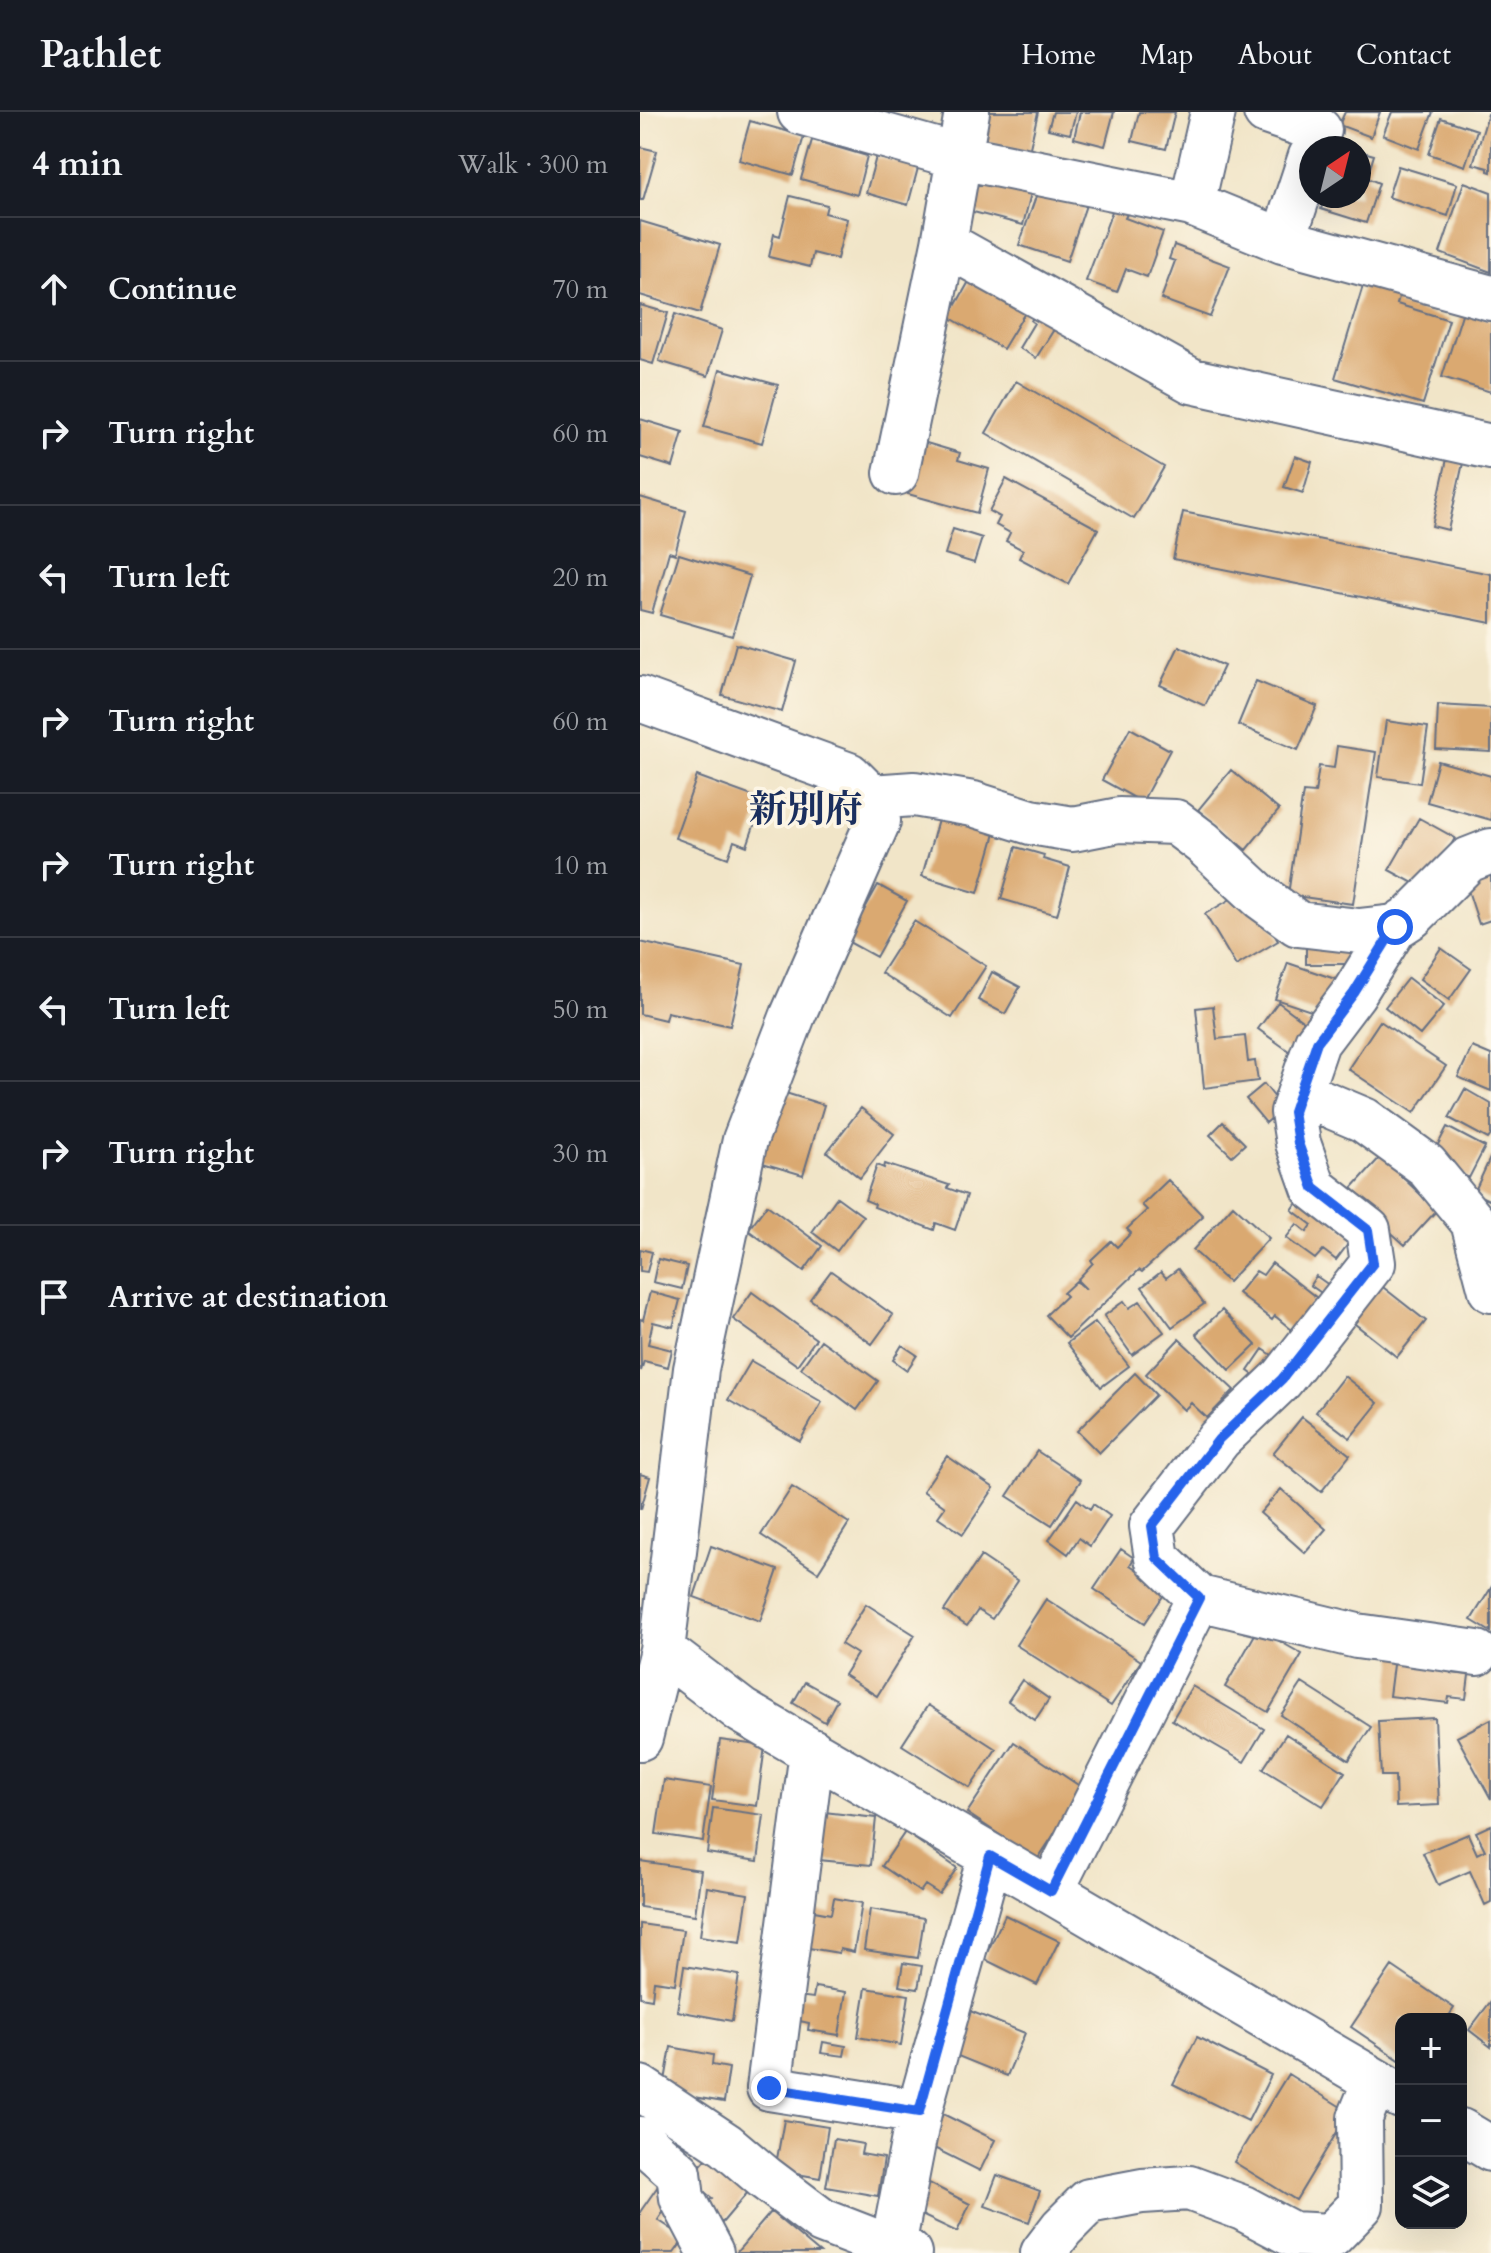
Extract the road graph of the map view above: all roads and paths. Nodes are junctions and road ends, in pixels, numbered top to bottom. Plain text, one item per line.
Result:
1 (800, 112) edge
2 (967, 112) edge
3 (1213, 112) edge
4 (1266, 112) edge
5 (1317, 136) edge
6 (960, 157) junction
7 (1299, 192) edge
8 (1192, 204) junction
9 (1283, 241) junction
10 (944, 243) junction
11 (1491, 298) edge
12 (1491, 447) edge
13 (896, 473) dead end
14 (640, 699) edge
15 (871, 797) junction
16 (1491, 851) edge
17 (1395, 927) junction
18 (1300, 1093) junction
19 (1491, 1290) edge
20 (1199, 1598) junction
21 (662, 1650) junction
22 (1477, 1653) dead end
23 (640, 1738) edge
24 (812, 1751) junction
25 (990, 1856) junction
26 (1051, 1891) junction
27 (640, 2088) edge
28 (1388, 2089) edge
29 (919, 2112) junction
30 (1467, 2135) edge
31 (640, 2139) edge
32 (1491, 2149) edge
33 (902, 2247) edge
34 (711, 2253) edge
35 (1043, 2253) edge

1 - 6 street
2 - 6 street
3 - 8 street
4 - 5 street
6 - 8 street
6 - 10 street
7 - 9 street
8 - 9 street
9 - 11 street
10 - 12 street
10 - 13 street
14 - 15 street
15 - 17 street
15 - 21 street
16 - 17 street
17 - 18 street
18 - 19 street
18 - 20 street
20 - 22 street
20 - 26 street
21 - 23 street
21 - 24 street
24 - 25 street
24 - 29 street
25 - 26 street
25 - 29 street
26 - 28 street
27 - 33 street
28 - 35 street
29 - 33 street
30 - 32 street
31 - 34 street

